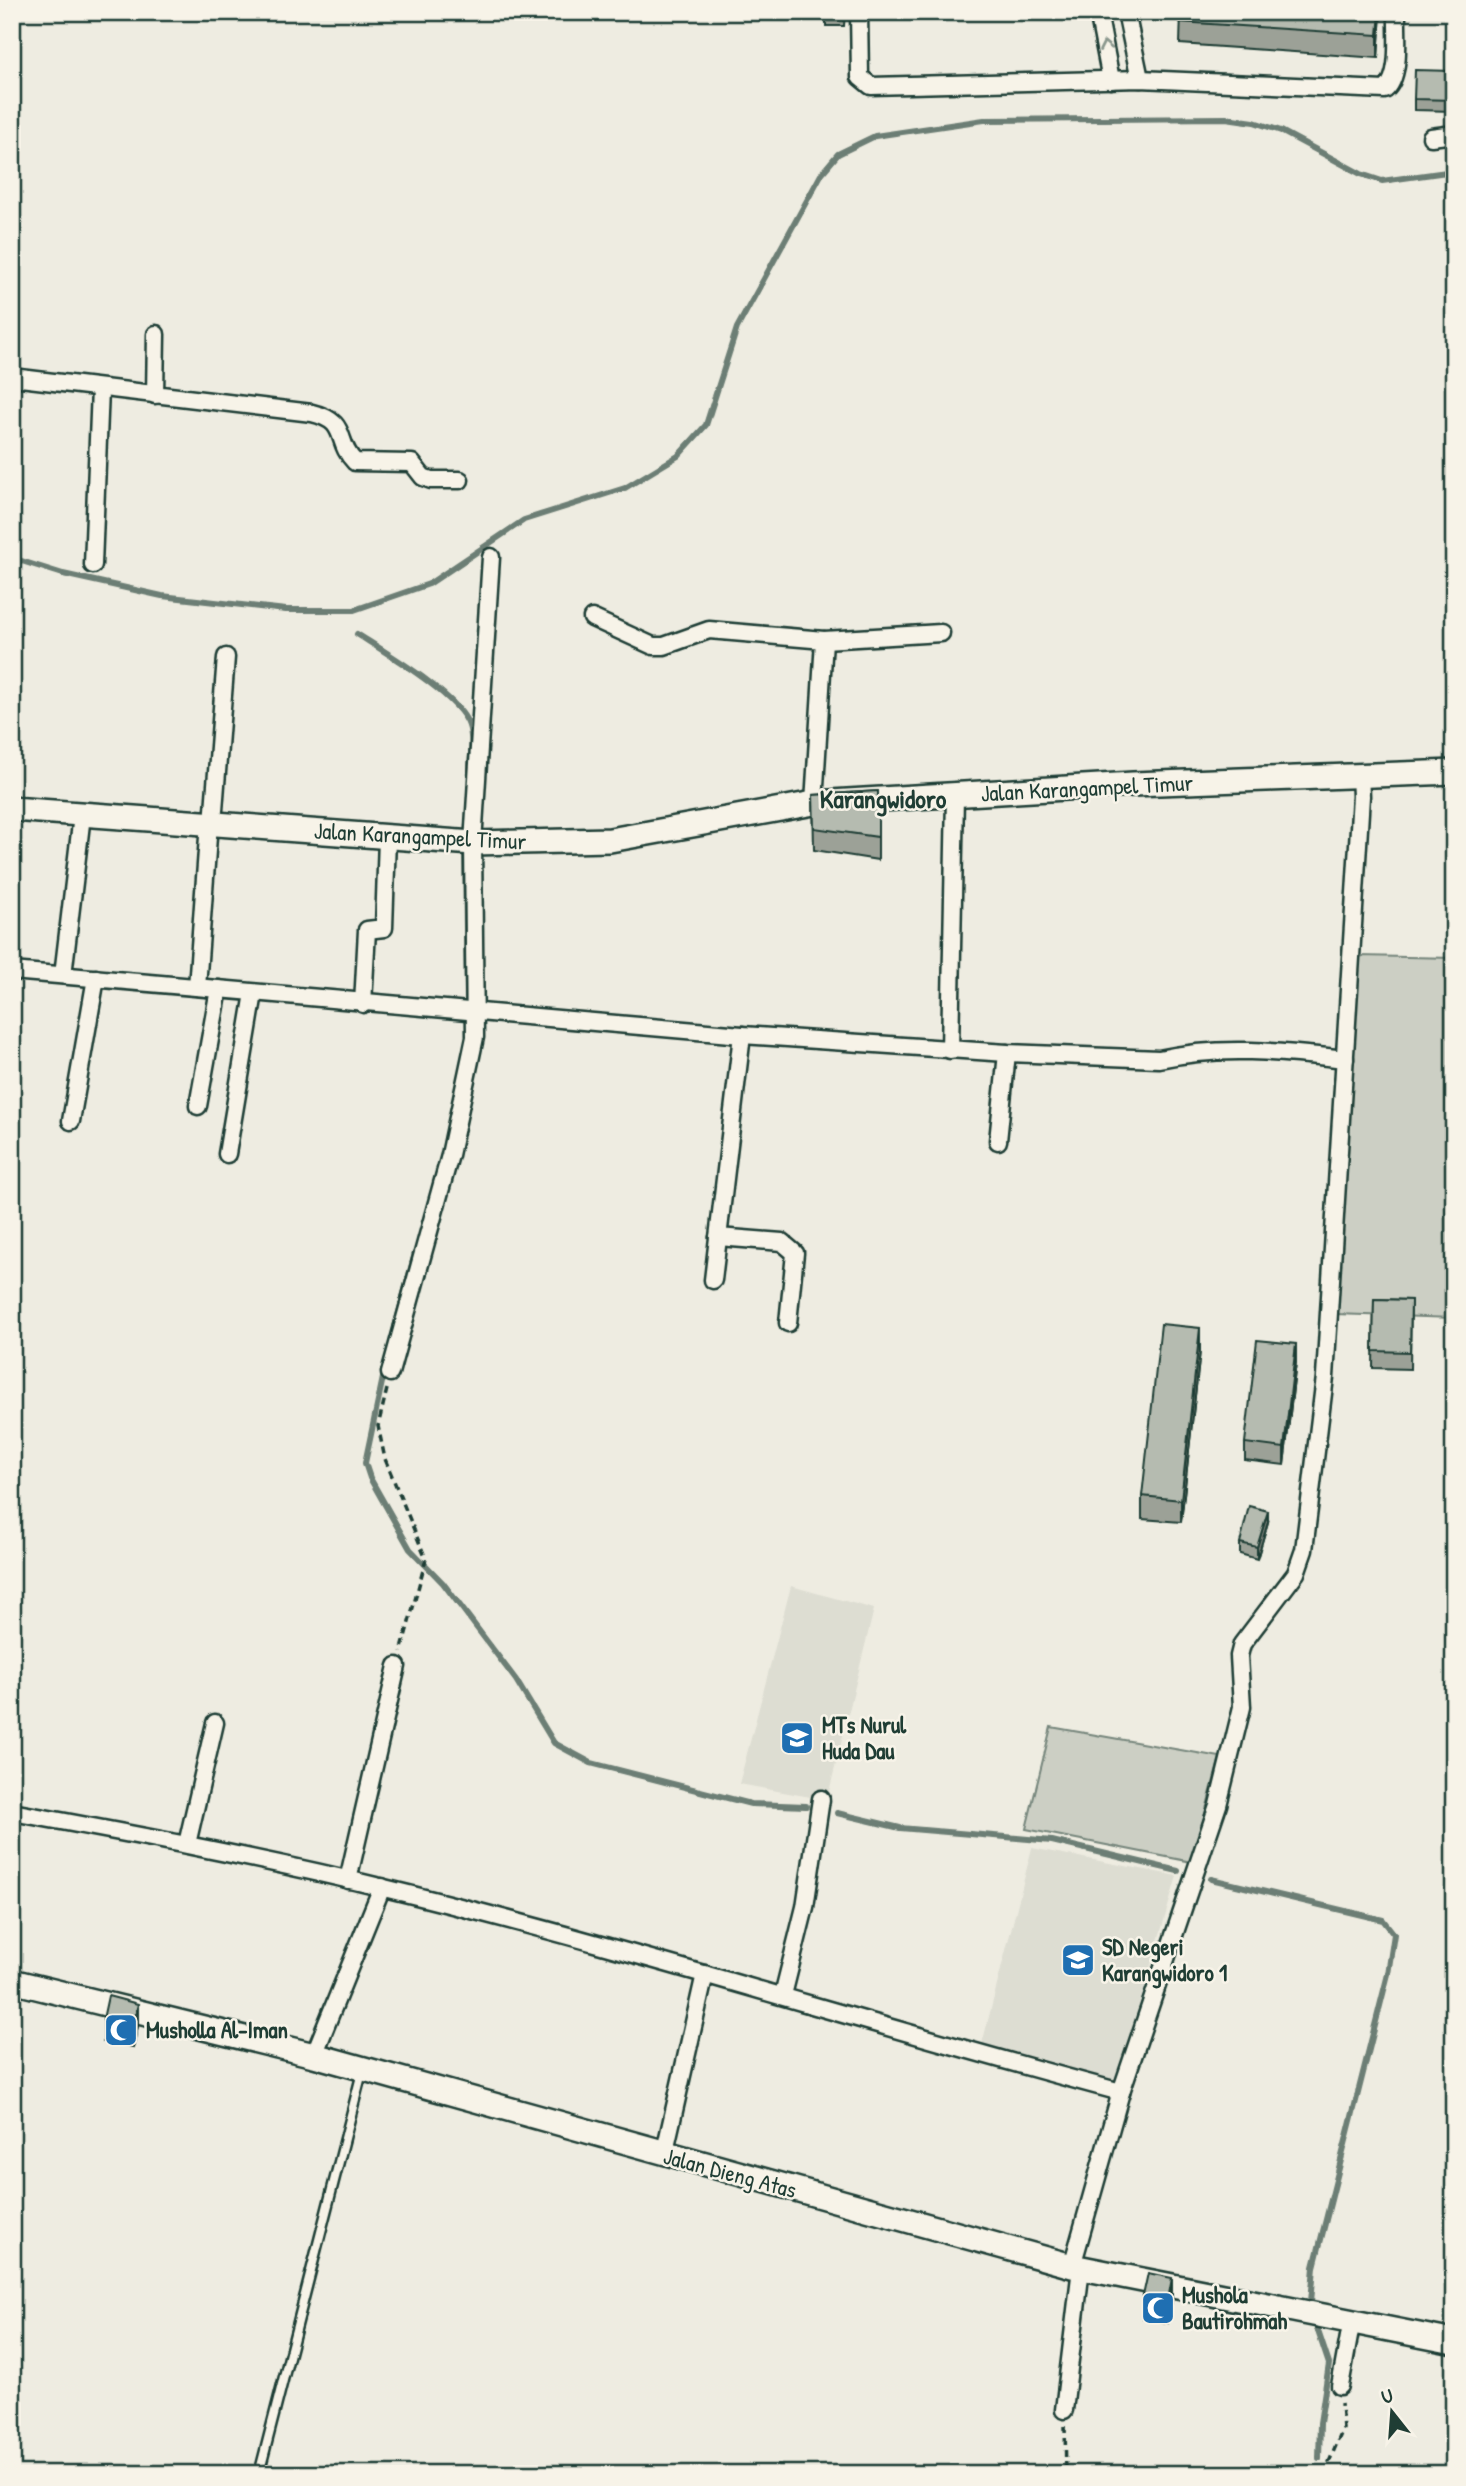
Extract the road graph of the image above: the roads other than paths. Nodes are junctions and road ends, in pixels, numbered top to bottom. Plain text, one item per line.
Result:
1 (859, 12) edge
2 (1118, 12) edge
3 (1126, 12) edge
4 (1396, 12) edge
5 (1098, 13) edge
6 (1140, 79) junction
7 (1111, 80) junction
8 (1454, 134) edge
9 (1431, 136) dead end
10 (156, 334) dead end
11 (12, 377) edge
12 (100, 389) junction
13 (155, 395) junction
14 (460, 480) dead end
15 (491, 557) dead end
16 (93, 565) dead end
17 (592, 618) dead end
18 (941, 633) dead end
19 (824, 640) junction
20 (226, 657) dead end
21 (1454, 772) edge
22 (1360, 775) junction
23 (956, 796) junction
24 (814, 803) junction
25 (12, 809) edge
26 (82, 815) junction
27 (211, 823) junction
28 (387, 838) junction
29 (473, 844) junction
30 (12, 971) edge
31 (63, 975) junction
32 (96, 978) junction
33 (197, 987) junction
34 (219, 989) junction
35 (254, 993) junction
36 (363, 1004) junction
37 (474, 1014) junction
38 (742, 1035) junction
39 (950, 1049) junction
40 (1007, 1053) junction
41 (1345, 1059) junction
42 (198, 1106) dead end
43 (71, 1121) dead end
44 (998, 1140) dead end
45 (227, 1154) dead end
46 (718, 1237) junction
47 (713, 1280) dead end
48 (788, 1323) dead end
49 (390, 1373) road end
50 (397, 1666) road end
51 (215, 1723) dead end
52 (821, 1799) dead end
53 (12, 1812) edge
54 (187, 1844) junction
55 (348, 1880) junction
56 (382, 1887) junction
57 (705, 1974) junction
58 (12, 1981) edge
59 (783, 1994) junction
60 (314, 2055) junction
61 (363, 2069) junction
62 (1121, 2092) junction
63 (664, 2155) junction
64 (1077, 2267) junction
65 (1352, 2320) junction
66 (1454, 2342) edge
67 (1339, 2386) road end
68 (1064, 2410) road end
69 (259, 2474) edge

1 - 7 street
2 - 5 street
3 - 6 street
4 - 6 street
7 -> 5 street
6 - 7 street
8 - 9 street
10 - 13 street
11 - 12 street
12 - 13 street
12 - 16 street
13 - 14 street
15 - 29 street
17 - 19 street
18 - 19 street
19 - 24 street
20 - 27 street
21 - 22 street, Jalan Karangampel Timur
22 - 23 street, Jalan Karangampel Timur
22 - 41 street
23 - 24 street, Jalan Karangampel Timur
23 - 39 street
24 - 29 street, Jalan Karangampel Timur
25 - 26 street, Jalan Karangampel Timur
26 - 27 street, Jalan Karangampel Timur
26 - 31 street
27 - 28 street, Jalan Karangampel Timur
27 - 33 street
28 - 29 street, Jalan Karangampel Timur
28 - 36 street
29 - 37 street
30 - 31 street
31 - 32 street
32 - 33 street
32 - 43 street
33 - 34 street
34 - 35 street
34 - 42 street
35 - 36 street
35 - 45 street
36 - 37 street
37 - 38 street
37 - 49 street
38 - 39 street
38 - 46 street
39 - 40 street
40 - 41 street
40 - 44 street
41 - 62 street
46 - 47 street
46 - 48 street
50 - 55 street
51 - 54 street
52 - 59 street
53 - 54 street
54 - 55 street
55 - 56 street
56 - 57 street
56 - 60 street
57 - 59 street
57 - 63 street
58 - 60 street, Jalan Dieng Atas
59 - 62 street
60 - 61 street, Jalan Dieng Atas
61 - 63 street, Jalan Dieng Atas
61 - 69 lane
62 - 64 street
63 - 64 street, Jalan Dieng Atas
64 - 65 street, Jalan Dieng Atas
64 - 68 street
65 - 66 street, Jalan Dieng Atas
65 - 67 street

